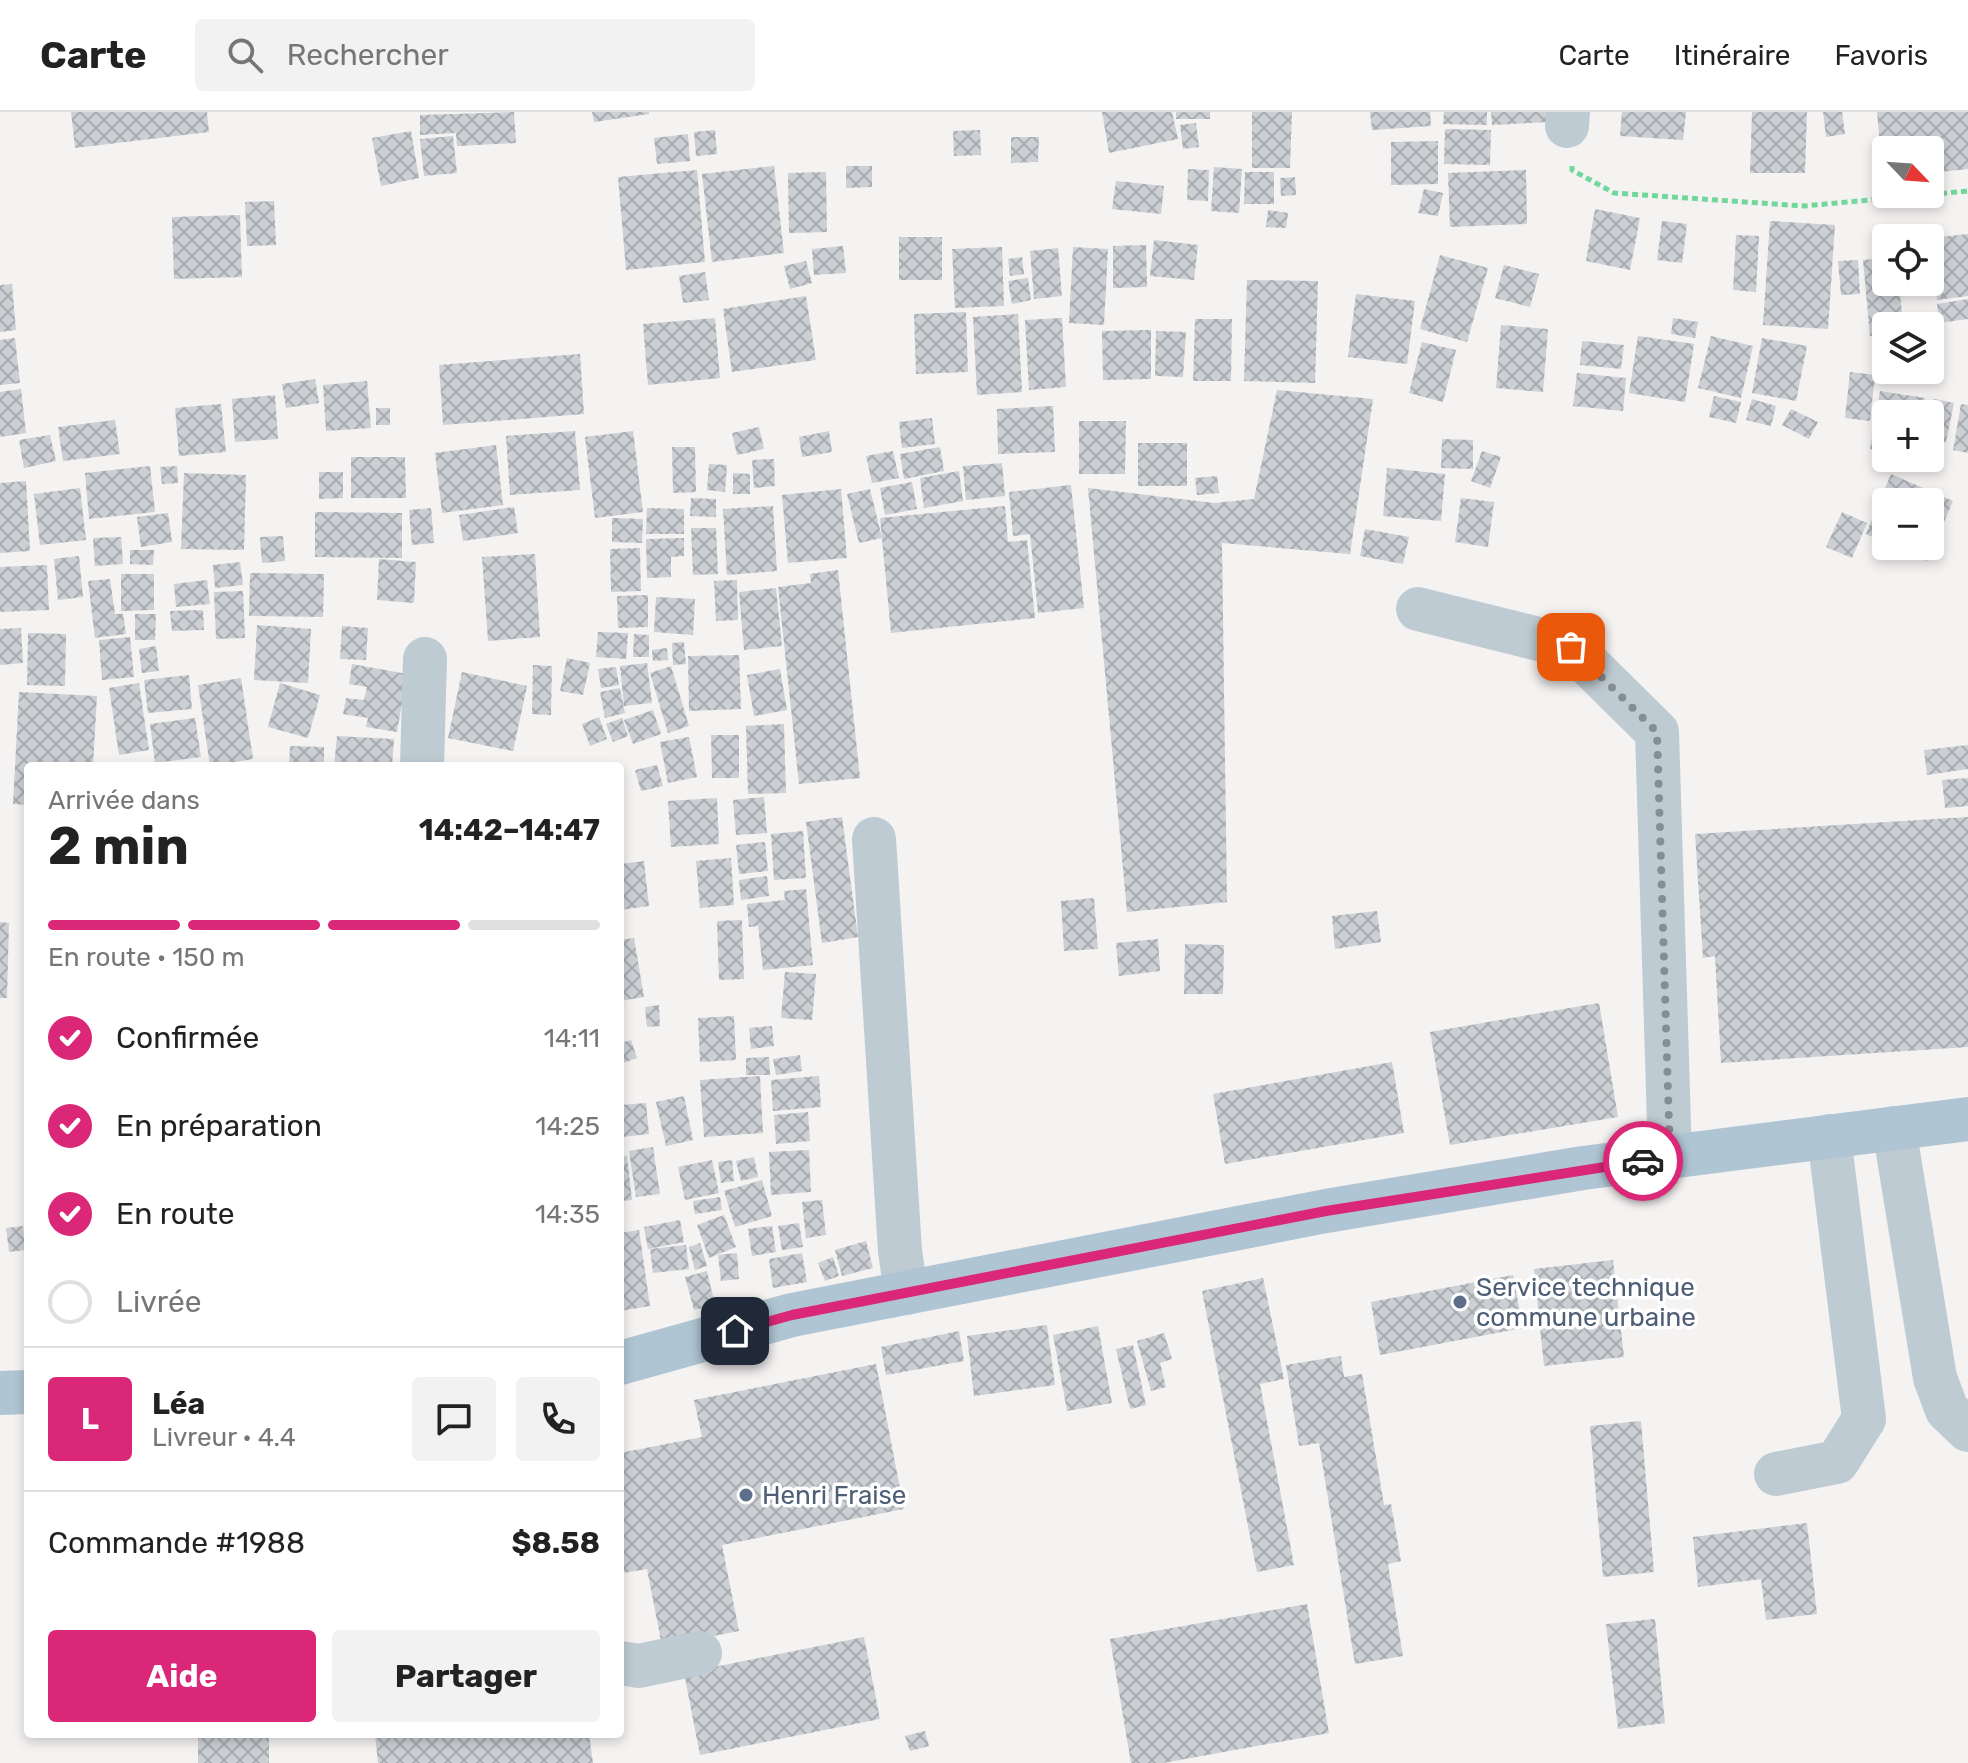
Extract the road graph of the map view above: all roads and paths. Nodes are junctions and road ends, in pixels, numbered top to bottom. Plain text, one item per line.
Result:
1 (1568, 119) edge
2 (1968, 191) edge
3 (1418, 609) dead end
4 (425, 659) dead end
5 (422, 762) edge
6 (874, 839) dead end
7 (1968, 1119) edge
8 (1894, 1128) junction
9 (1829, 1136) junction
10 (1670, 1157) junction
11 (906, 1293) junction
12 (624, 1362) edge
13 (24, 1392) edge
14 (0, 1393) edge
15 (1968, 1430) edge
16 (1776, 1474) dead end
17 (700, 1653) dead end
18 (624, 1664) edge

1 - 2 path
3 - 10 street
4 - 5 street
6 - 11 street
7 - 8 main road
8 - 9 main road
8 - 15 street
9 - 10 main road
9 - 16 street
10 - 11 main road
11 - 12 main road
13 - 14 main road
17 - 18 street

